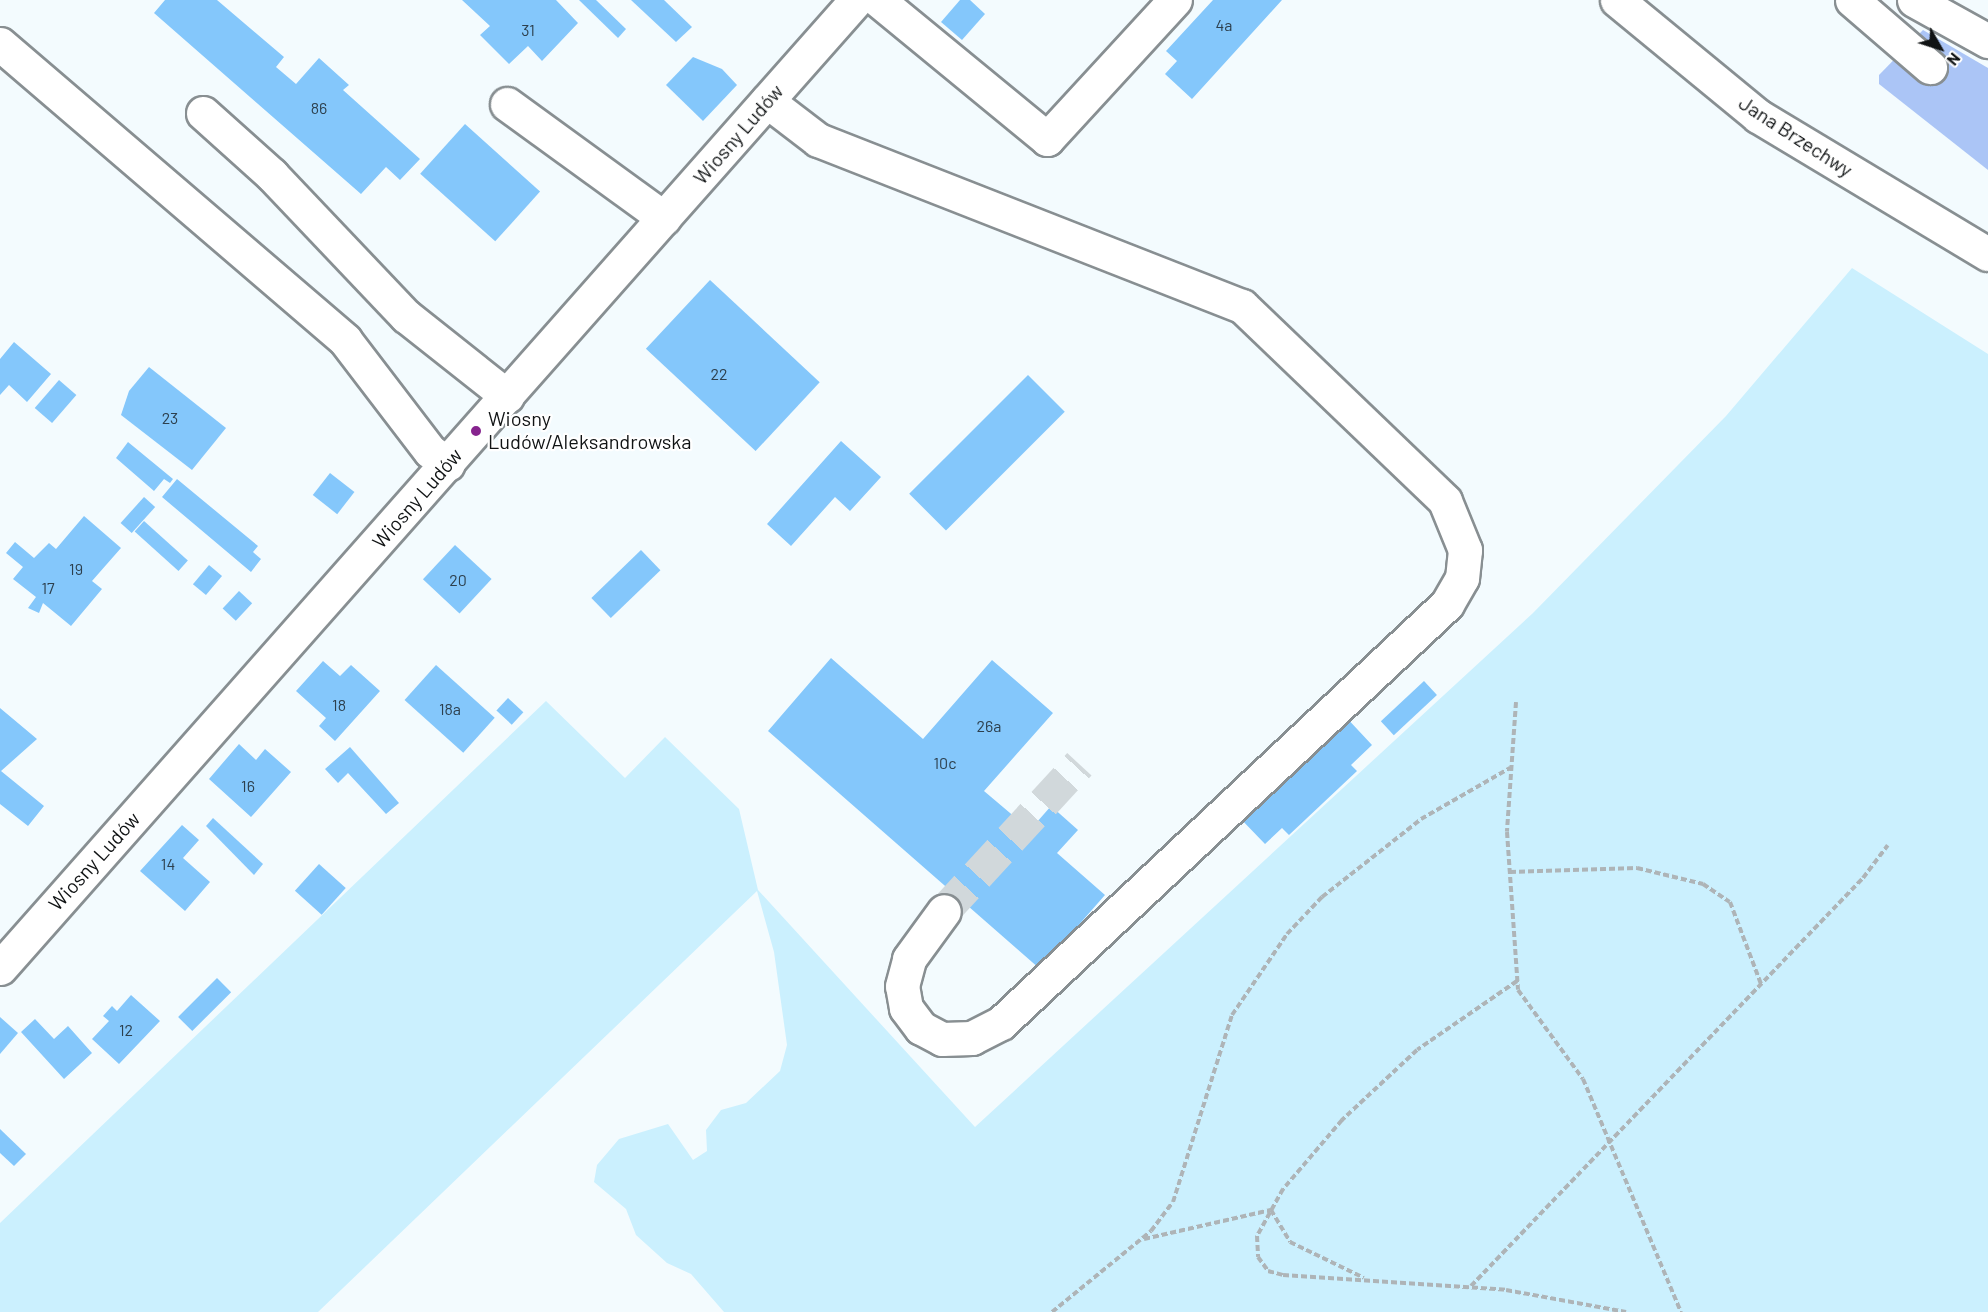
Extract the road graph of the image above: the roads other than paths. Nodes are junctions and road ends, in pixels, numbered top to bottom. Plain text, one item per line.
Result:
1 (856, 0) edge
2 (878, 0) edge
3 (1175, 0) edge
4 (1617, 0) edge
5 (1852, 0) edge
6 (1914, 0) edge
7 (1988, 41) edge
8 (0, 44) edge
9 (1930, 67) dead end
10 (767, 101) junction
11 (507, 104) dead end
12 (203, 112) dead end
13 (664, 218) junction
14 (1988, 254) edge
15 (507, 396) junction
16 (448, 464) junction
17 (944, 911) tunnel mouth
18 (0, 968) edge

1 - 10 street, Wiosny Ludów
2 - 3 street
4 - 14 street, Jana Brzechwy
5 - 9 street
6 - 7 street
8 - 16 street
10 - 13 street, Wiosny Ludów
10 - 17 street
11 - 13 street
12 - 15 street
13 - 15 street, Wiosny Ludów
15 - 16 street, Wiosny Ludów
16 - 18 street, Wiosny Ludów

